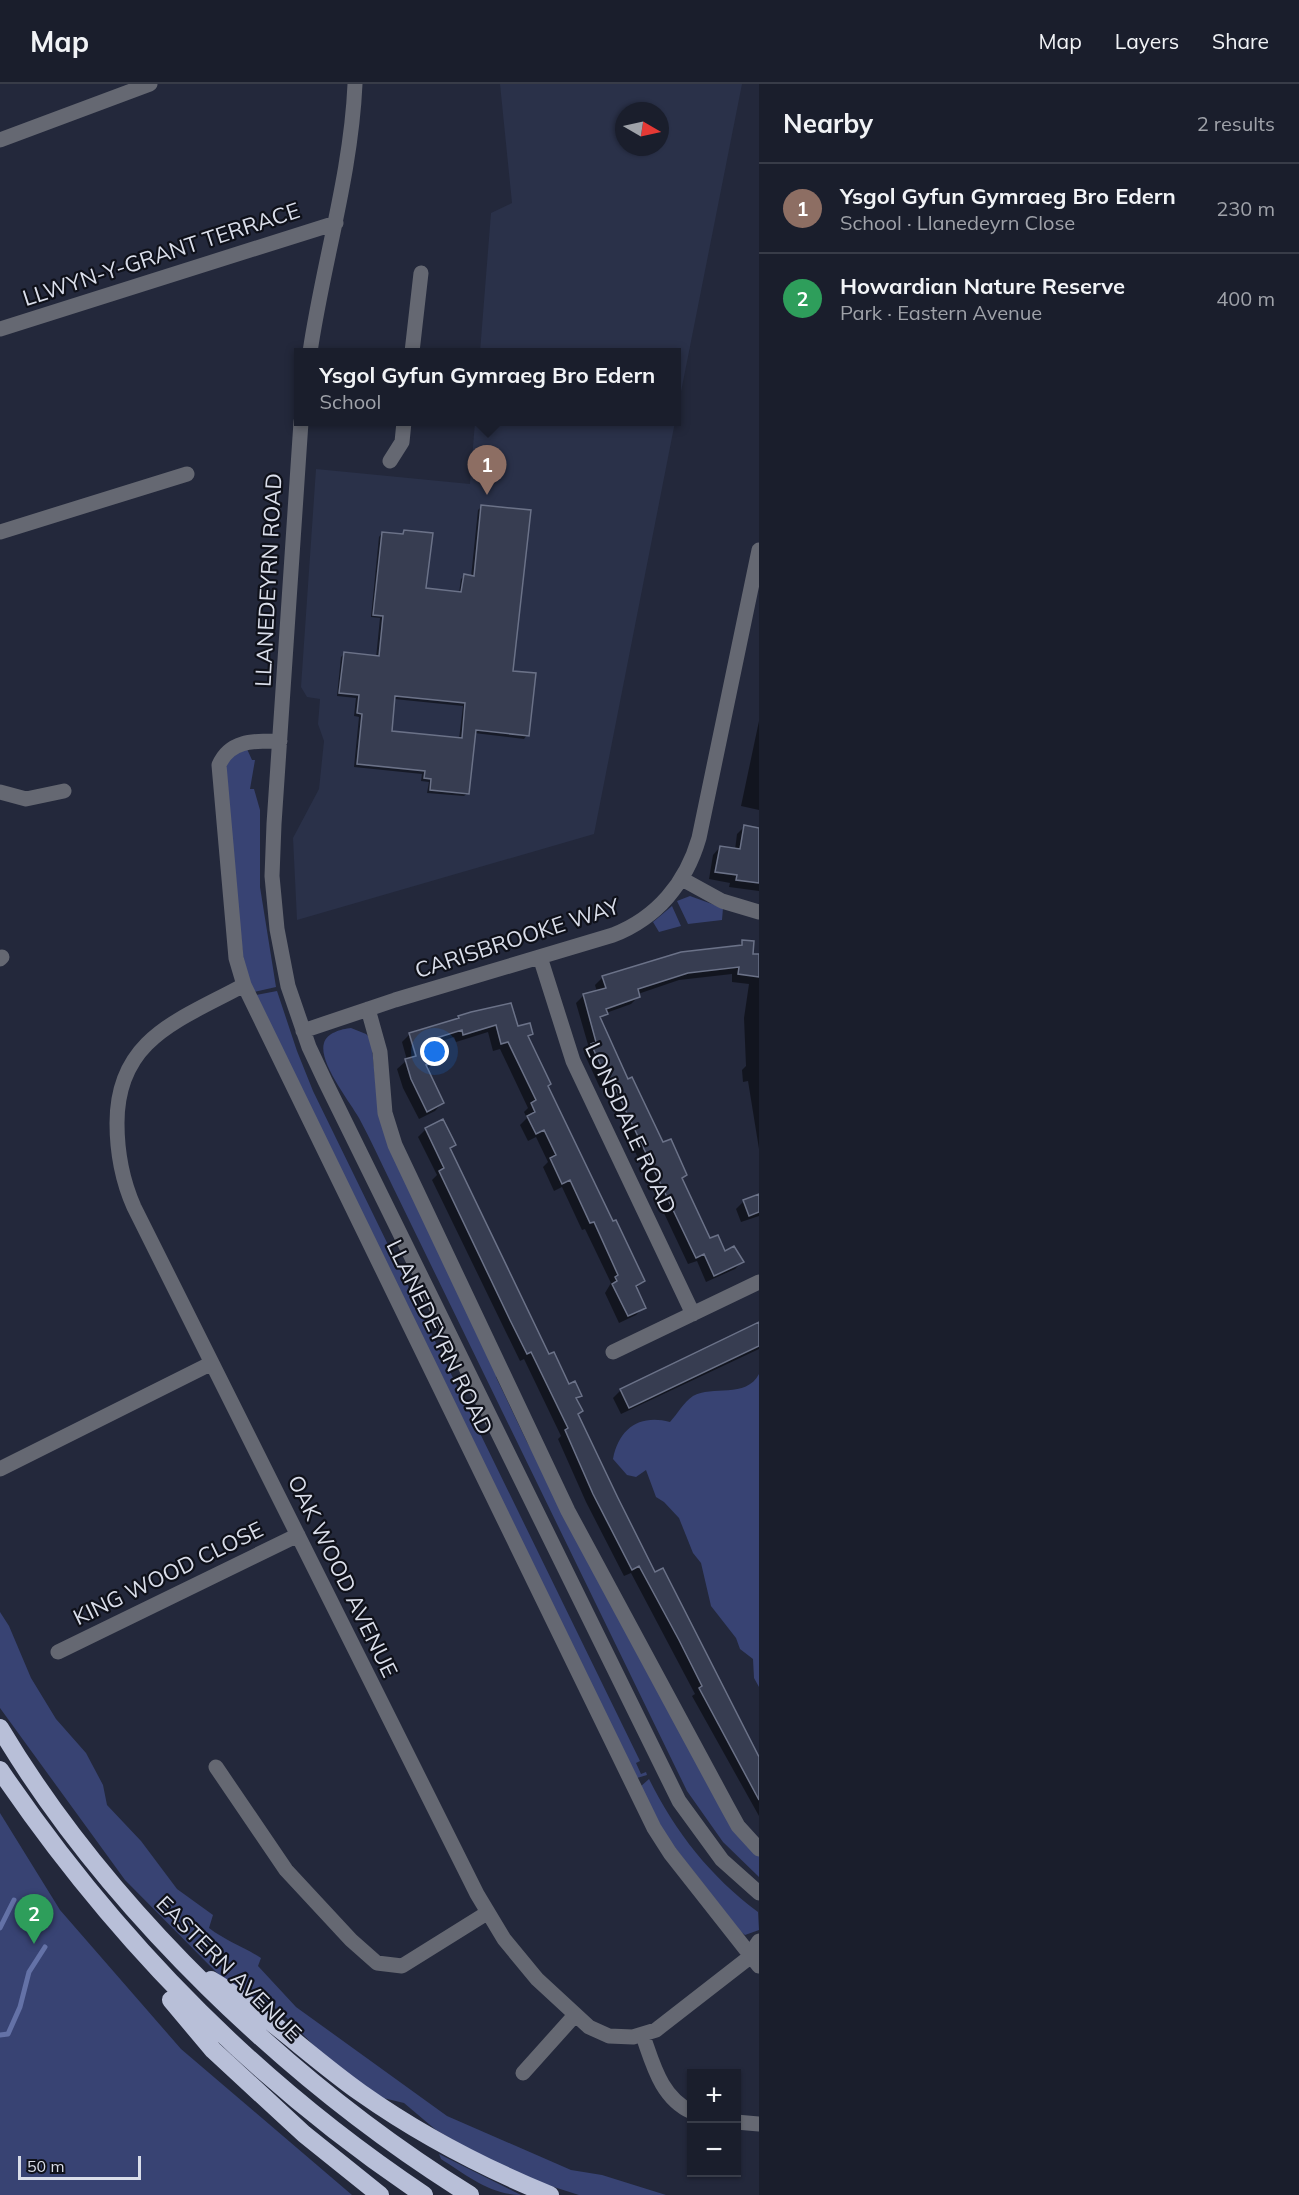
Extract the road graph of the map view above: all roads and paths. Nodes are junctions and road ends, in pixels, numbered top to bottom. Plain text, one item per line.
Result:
1 (150, 84) edge
2 (355, 84) edge
3 (0, 140) edge
4 (336, 223) junction
5 (421, 273) dead end
6 (0, 329) edge
7 (311, 348) edge
8 (412, 348) edge
9 (302, 426) edge
10 (404, 426) edge
11 (390, 461) dead end
12 (187, 474) dead end
13 (0, 532) edge
14 (759, 550) edge
15 (280, 741) junction
16 (64, 791) dead end
17 (0, 792) edge
18 (682, 879) junction
19 (759, 912) edge
20 (540, 957) junction
21 (244, 985) junction
22 (368, 1009) junction
23 (303, 1031) junction
24 (759, 1282) edge
25 (693, 1314) junction
26 (613, 1352) dead end
27 (212, 1363) junction
28 (0, 1469) edge
29 (298, 1535) junction
30 (58, 1652) dead end
31 (0, 1728) edge
32 (216, 1767) dead end
33 (0, 1770) edge
34 (759, 1849) edge
35 (759, 1893) edge
36 (487, 1913) junction
37 (127, 1936) junction
38 (759, 1941) edge
39 (755, 1961) edge
40 (187, 1965) junction
41 (575, 2015) junction
42 (643, 2036) junction
43 (523, 2073) dead end
44 (687, 2110) edge
45 (741, 2122) edge
46 (759, 2124) edge
47 (380, 2195) edge
48 (424, 2195) edge
49 (470, 2195) edge
50 (550, 2195) edge

1 - 3 street
2 - 4 street
4 - 6 street, LLWYN-Y-GRANT TERRACE
4 - 7 street
5 - 8 street
9 - 15 street, LLANEDEYRN ROAD
10 - 11 street
12 - 13 street
14 - 18 street, CARISBROOKE WAY
15 - 21 street, LLANEDEYRN ROAD
15 - 23 street, LLANEDEYRN ROAD
16 - 17 street
18 - 19 street
18 - 20 street, CARISBROOKE WAY
20 - 22 street, CARISBROOKE WAY
20 - 25 street, LONSDALE ROAD
21 - 27 street, OAK WOOD AVENUE
21 - 39 street, LLANEDEYRN ROAD
22 - 23 street, CARISBROOKE WAY
22 - 34 street, LLANEDEYRN ROAD
23 - 35 street, LLANEDEYRN ROAD
24 - 25 street
25 - 26 street
27 - 28 street
27 - 29 street, OAK WOOD AVENUE
29 - 30 street, KING WOOD CLOSE
29 - 36 street, OAK WOOD AVENUE
31 - 40 highway, EASTERN AVENUE
32 - 36 street
33 - 37 highway
36 - 41 street, OAK WOOD AVENUE
37 - 47 highway
37 - 48 highway
38 - 39 street
39 - 42 street
40 - 49 highway, EASTERN AVENUE
40 - 50 highway
41 - 42 street, OAK WOOD AVENUE
41 - 43 street
42 - 44 street
45 - 46 street

